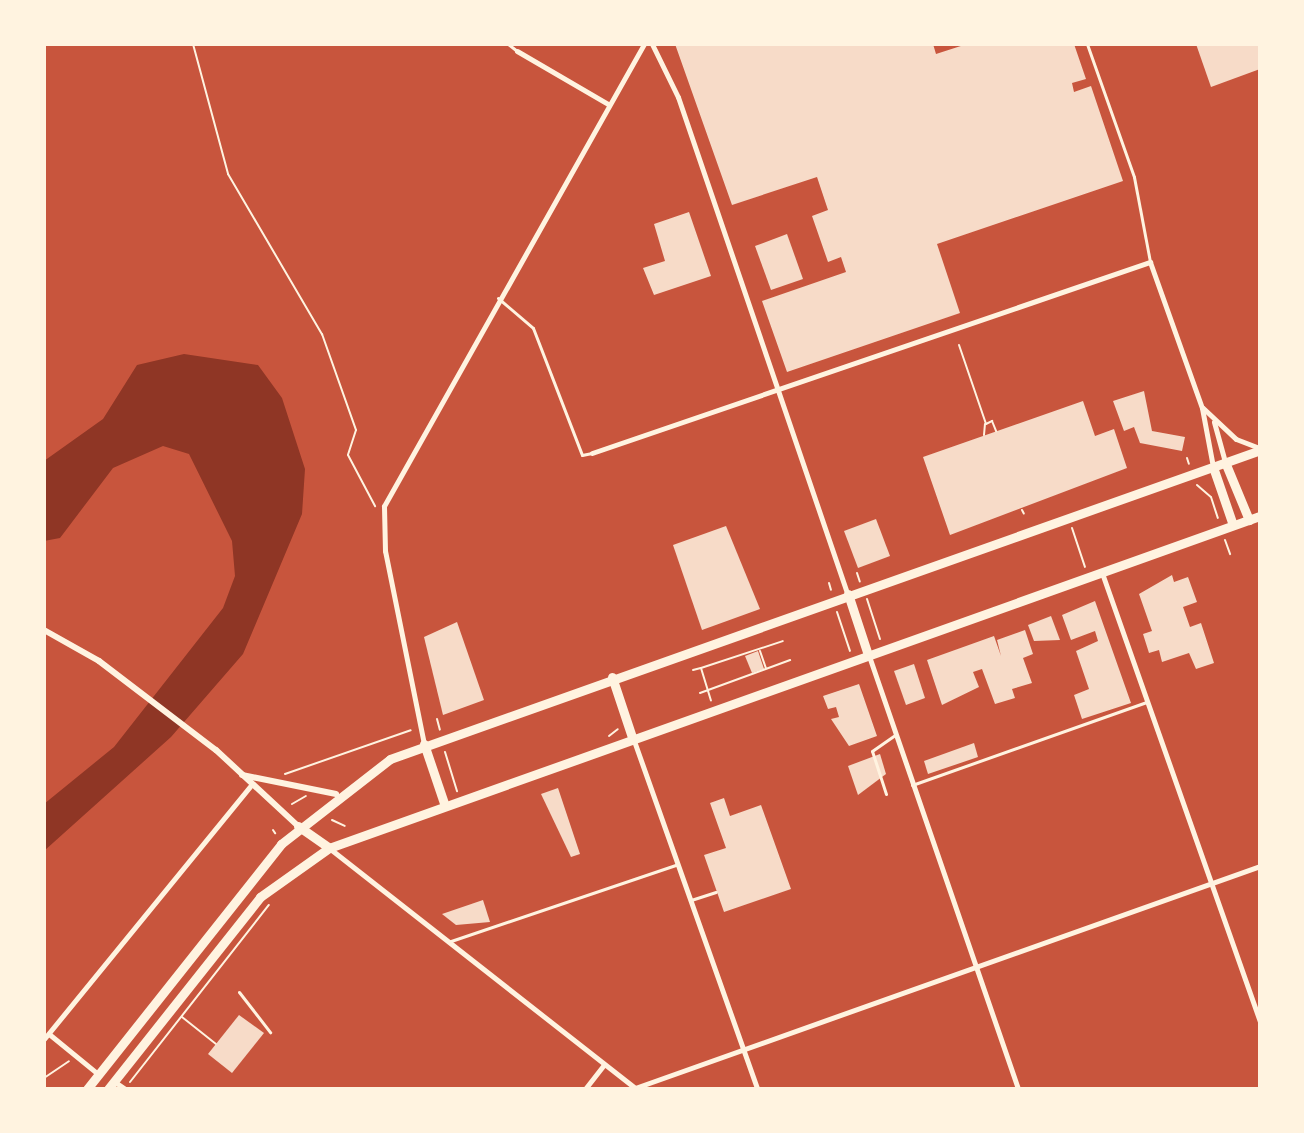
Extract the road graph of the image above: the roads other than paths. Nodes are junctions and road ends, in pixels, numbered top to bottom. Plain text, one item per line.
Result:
1 (508, 44) edge
2 (644, 44) edge
3 (652, 44) edge
4 (1087, 44) edge
5 (517, 51) joint
6 (608, 104) junction
7 (1150, 262) junction
8 (498, 298) junction
9 (777, 391) junction
10 (1202, 408) junction
11 (1212, 418) junction
12 (1260, 449) edge
13 (592, 453) joint
14 (1225, 462) junction
15 (1213, 467) junction
16 (1260, 516) edge
17 (1249, 520) junction
18 (1233, 525) junction
19 (1102, 572) junction
20 (848, 594) junction
21 (44, 630) edge
22 (868, 655) junction
23 (612, 677) junction
24 (1147, 701) junction
25 (895, 735) junction
26 (632, 737) junction
27 (424, 744) junction
28 (235, 772) junction
29 (912, 785) junction
30 (250, 786) junction
31 (336, 794) junction
32 (886, 794) dead end
33 (444, 803) junction
34 (298, 826) junction
35 (329, 848) junction
36 (678, 865) junction
37 (1260, 866) edge
38 (1211, 883) junction
39 (716, 892) dead end
40 (691, 900) junction
41 (448, 942) junction
42 (975, 966) junction
43 (239, 992) dead end
44 (1260, 1022) edge
45 (270, 1032) dead end
46 (47, 1037) edge
47 (743, 1048) junction
48 (604, 1064) junction
49 (98, 1074) junction
50 (111, 1085) edge
51 (635, 1088) edge
52 (87, 1089) edge
53 (124, 1089) edge
54 (585, 1089) edge
55 (757, 1089) edge
56 (1018, 1089) edge

1 - 5 lane
2 - 6 street
3 - 9 street
4 - 7 lane
5 - 6 street
6 - 8 street
7 - 9 street
7 - 10 street
8 - 13 lane
8 - 27 street
9 - 13 street
9 - 20 street
10 - 11 street
10 - 15 street
11 - 12 street
11 - 14 street
12 - 14 highway
14 - 15 highway
14 - 17 highway
15 - 18 highway
15 - 20 highway
16 - 17 highway
17 - 18 highway
18 - 19 highway
19 - 22 highway
19 - 24 street
20 - 22 highway
20 - 23 highway
21 - 28 street
22 - 25 street
22 - 26 highway
23 - 26 highway
23 - 27 highway
24 - 29 lane
24 - 38 street
25 - 29 street
25 - 32 lane
26 - 33 highway
26 - 36 street
27 - 31 highway
27 - 33 highway
28 - 30 street
28 - 31 street
29 - 42 street
30 - 34 street
30 - 46 street
31 - 34 highway
33 - 35 highway
34 - 35 highway
34 - 49 highway
35 - 41 street
35 - 50 highway
36 - 40 street
36 - 41 lane
37 - 38 street
38 - 42 street
38 - 44 street
39 - 40 lane
40 - 47 street
41 - 48 street
42 - 47 street
42 - 56 street
43 - 45 lane
46 - 49 street
47 - 51 street
47 - 55 street
48 - 51 street
48 - 54 street
49 - 50 highway
49 - 52 highway
50 - 53 street

